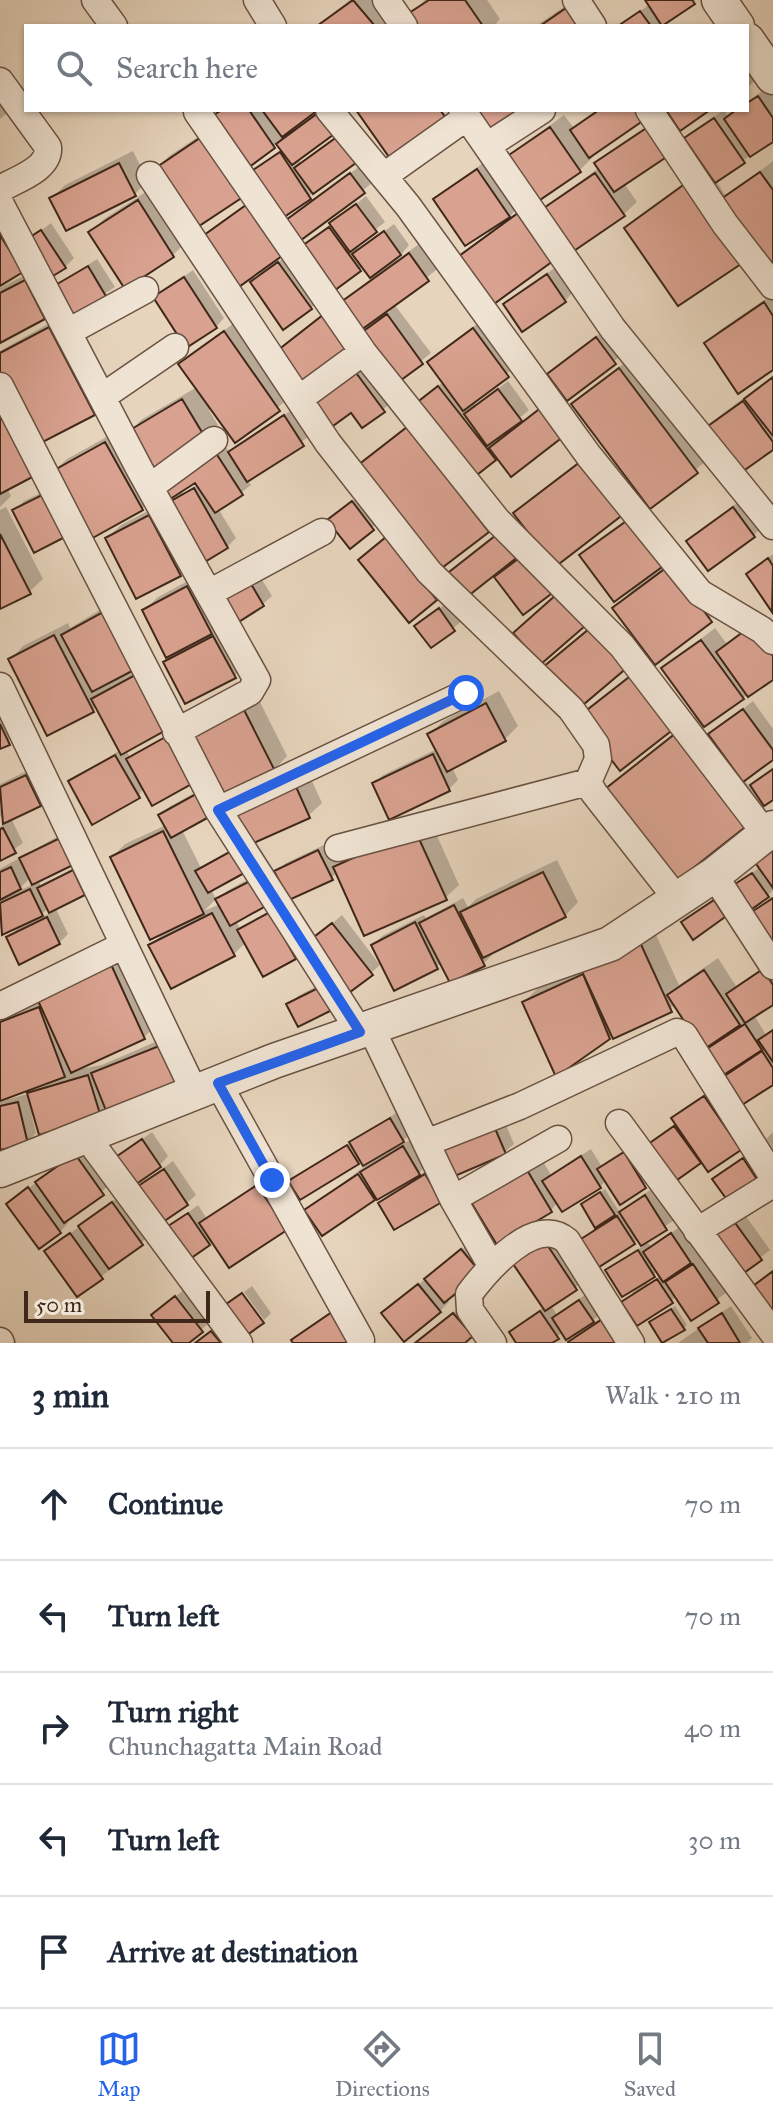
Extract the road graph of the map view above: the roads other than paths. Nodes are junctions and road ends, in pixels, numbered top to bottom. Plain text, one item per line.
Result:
1 (95, 0) edge
2 (257, 0) edge
3 (386, 0) edge
4 (576, 0) edge
5 (719, 0) edge
6 (113, 24) edge
7 (272, 24) edge
8 (403, 24) edge
9 (592, 24) edge
10 (736, 24) edge
11 (749, 43) edge
12 (773, 77) edge
13 (0, 81) edge
14 (197, 112) edge
15 (331, 112) edge
16 (539, 112) edge
17 (650, 112) edge
18 (464, 114) edge
19 (487, 146) junction
20 (150, 175) dead end
21 (384, 176) junction
22 (0, 189) edge
23 (0, 203) edge
24 (773, 286) edge
25 (145, 290) dead end
26 (68, 332) junction
27 (175, 347) dead end
28 (363, 352) junction
29 (0, 386) edge
30 (102, 397) junction
31 (299, 399) junction
32 (214, 440) dead end
33 (150, 487) junction
34 (773, 526) edge
35 (322, 532) dead end
36 (209, 593) junction
37 (773, 641) edge
38 (0, 686) edge
39 (466, 693) dead end
40 (176, 732) junction
41 (588, 782) junction
42 (218, 810) junction
43 (769, 830) edge
44 (338, 848) dead end
45 (714, 875) junction
46 (677, 899) junction
47 (124, 945) junction
48 (773, 966) edge
49 (2, 1001) edge
50 (365, 1030) junction
51 (207, 1088) junction
52 (619, 1123) dead end
53 (86, 1136) junction
54 (558, 1139) dead end
55 (426, 1143) junction
56 (0, 1170) edge
57 (773, 1177) edge
58 (773, 1184) edge
59 (453, 1199) junction
60 (697, 1231) junction
61 (491, 1265) junction
62 (773, 1333) edge
63 (361, 1340) dead end
64 (239, 1343) edge
65 (493, 1343) edge
66 (631, 1343) edge

1 - 6 street
2 - 7 street
3 - 8 street
4 - 9 street
5 - 10 street
11 - 12 street
13 - 22 street
14 - 28 street
15 - 21 street
16 - 19 street
17 - 24 street
18 - 19 street
18 - 21 street
19 - 34 street
20 - 31 street
21 - 37 street
23 - 26 street
25 - 26 street
26 - 30 street
27 - 30 street
28 - 31 street
28 - 43 street
29 - 40 street
30 - 33 street
31 - 41 street
32 - 33 street
33 - 36 street
35 - 36 street
36 - 40 street
38 - 47 street
39 - 42 street
40 - 42 street
41 - 44 street
41 - 46 street
42 - 50 street
43 - 45 street
45 - 46 street
45 - 48 street
46 - 50 street
47 - 49 street
47 - 51 street
50 - 51 street
50 - 55 street
51 - 53 street
51 - 63 street
52 - 60 street
53 - 56 street
53 - 64 street
54 - 59 street
55 - 57 street
55 - 59 street
58 - 60 street
59 - 61 street
60 - 62 street
61 - 65 street
61 - 66 street

